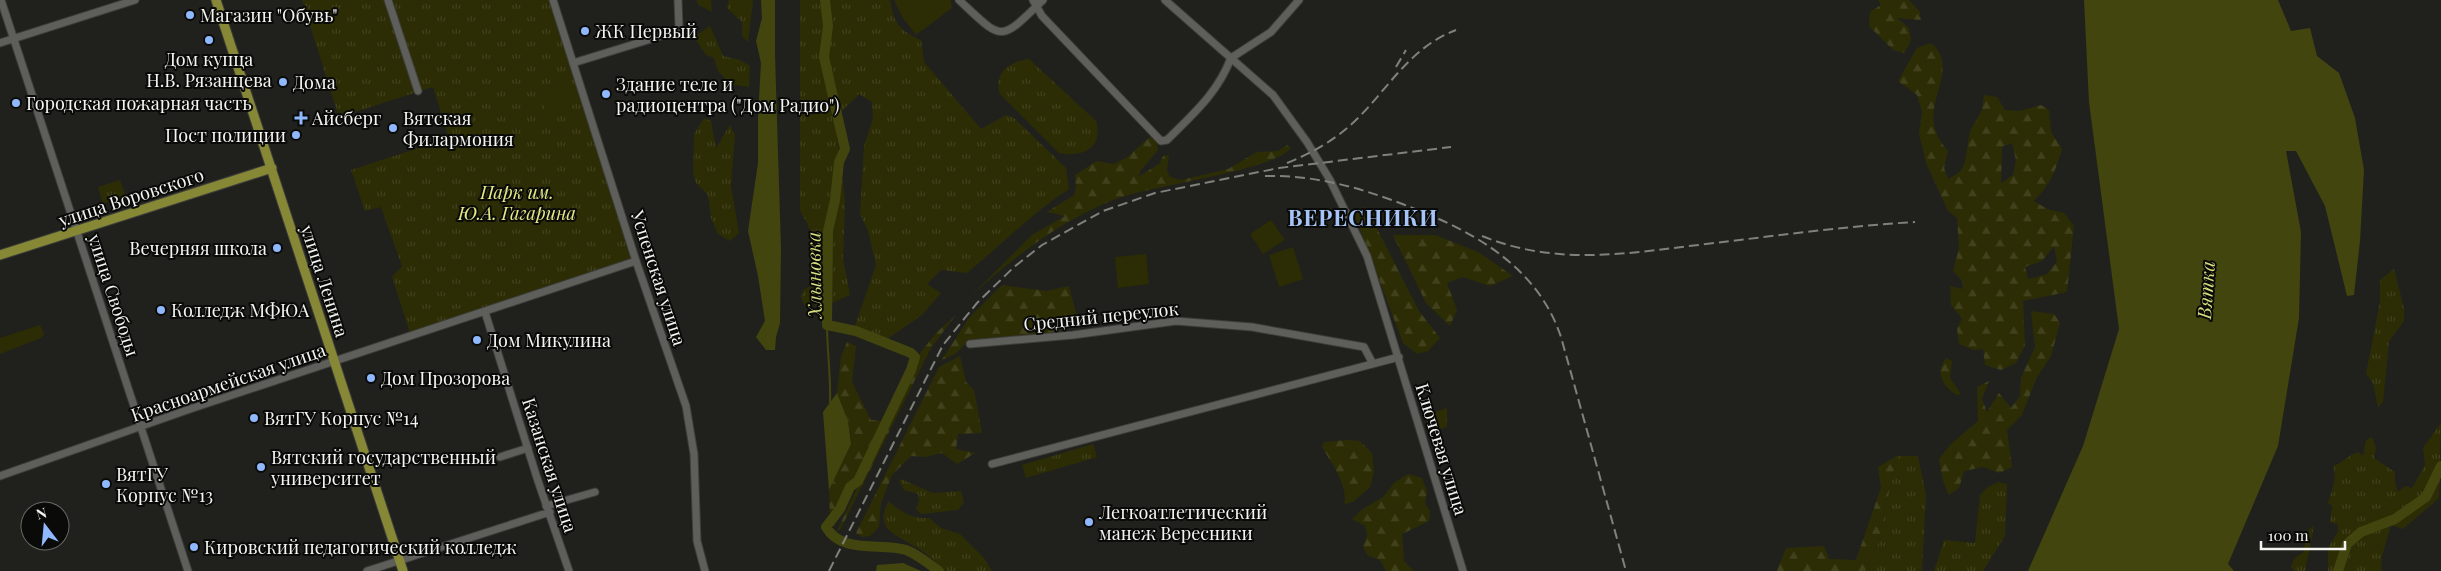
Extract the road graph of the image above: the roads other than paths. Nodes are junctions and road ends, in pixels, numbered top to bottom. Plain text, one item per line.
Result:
1 (1, 0) edge
2 (135, 0) edge
3 (216, 0) edge
4 (388, 0) edge
5 (553, 0) edge
6 (678, 0) edge
7 (959, 0) edge
8 (1043, 0) edge
9 (1165, 0) edge
10 (1299, 0) edge
11 (1035, 3) edge
12 (14, 38) junction
13 (0, 43) edge
14 (1231, 58) junction
15 (573, 63) junction
16 (418, 91) dead end
17 (272, 168) junction
18 (77, 231) junction
19 (0, 255) edge
20 (636, 261) junction
21 (485, 312) junction
22 (970, 344) dead end
23 (1399, 357) junction
24 (334, 362) junction
25 (1373, 364) junction
26 (141, 427) junction
27 (528, 448) junction
28 (500, 457) dead end
29 (992, 464) dead end
30 (0, 476) edge
31 (595, 492) dead end
32 (548, 509) junction
33 (400, 560) junction
34 (188, 571) edge
35 (367, 571) edge
36 (403, 571) edge
37 (569, 571) edge
38 (705, 571) edge
39 (1462, 571) edge

1 - 12 street, улица Свободы
2 - 12 street
3 - 17 main road, улица Ленина
4 - 16 street
5 - 15 street, Успенская улица
6 - 15 street
7 - 11 street
8 - 11 street
9 - 14 street, Ключевая улица
10 - 14 street
11 - 14 street
12 - 13 street
12 - 18 street, улица Свободы
14 - 23 street, Ключевая улица
15 - 20 street, Успенская улица
17 - 18 main road, улица Воровского
17 - 24 main road, улица Ленина
18 - 19 main road, улица Воровского
18 - 26 street, улица Свободы
20 - 21 street, Красноармейская улица
20 - 38 street, Успенская улица
21 - 24 street, Красноармейская улица
21 - 27 street, Казанская улица
22 - 25 street, Средний переулок
23 - 25 street
23 - 39 street, Ключевая улица
24 - 26 street, Красноармейская улица
24 - 33 main road, улица Ленина
25 - 29 street
26 - 30 street, Красноармейская улица
26 - 34 street, улица Свободы
27 - 28 street
27 - 32 street, Казанская улица
31 - 32 street
32 - 33 street
32 - 37 street, Казанская улица
33 - 35 street
33 - 36 main road, улица Ленина

